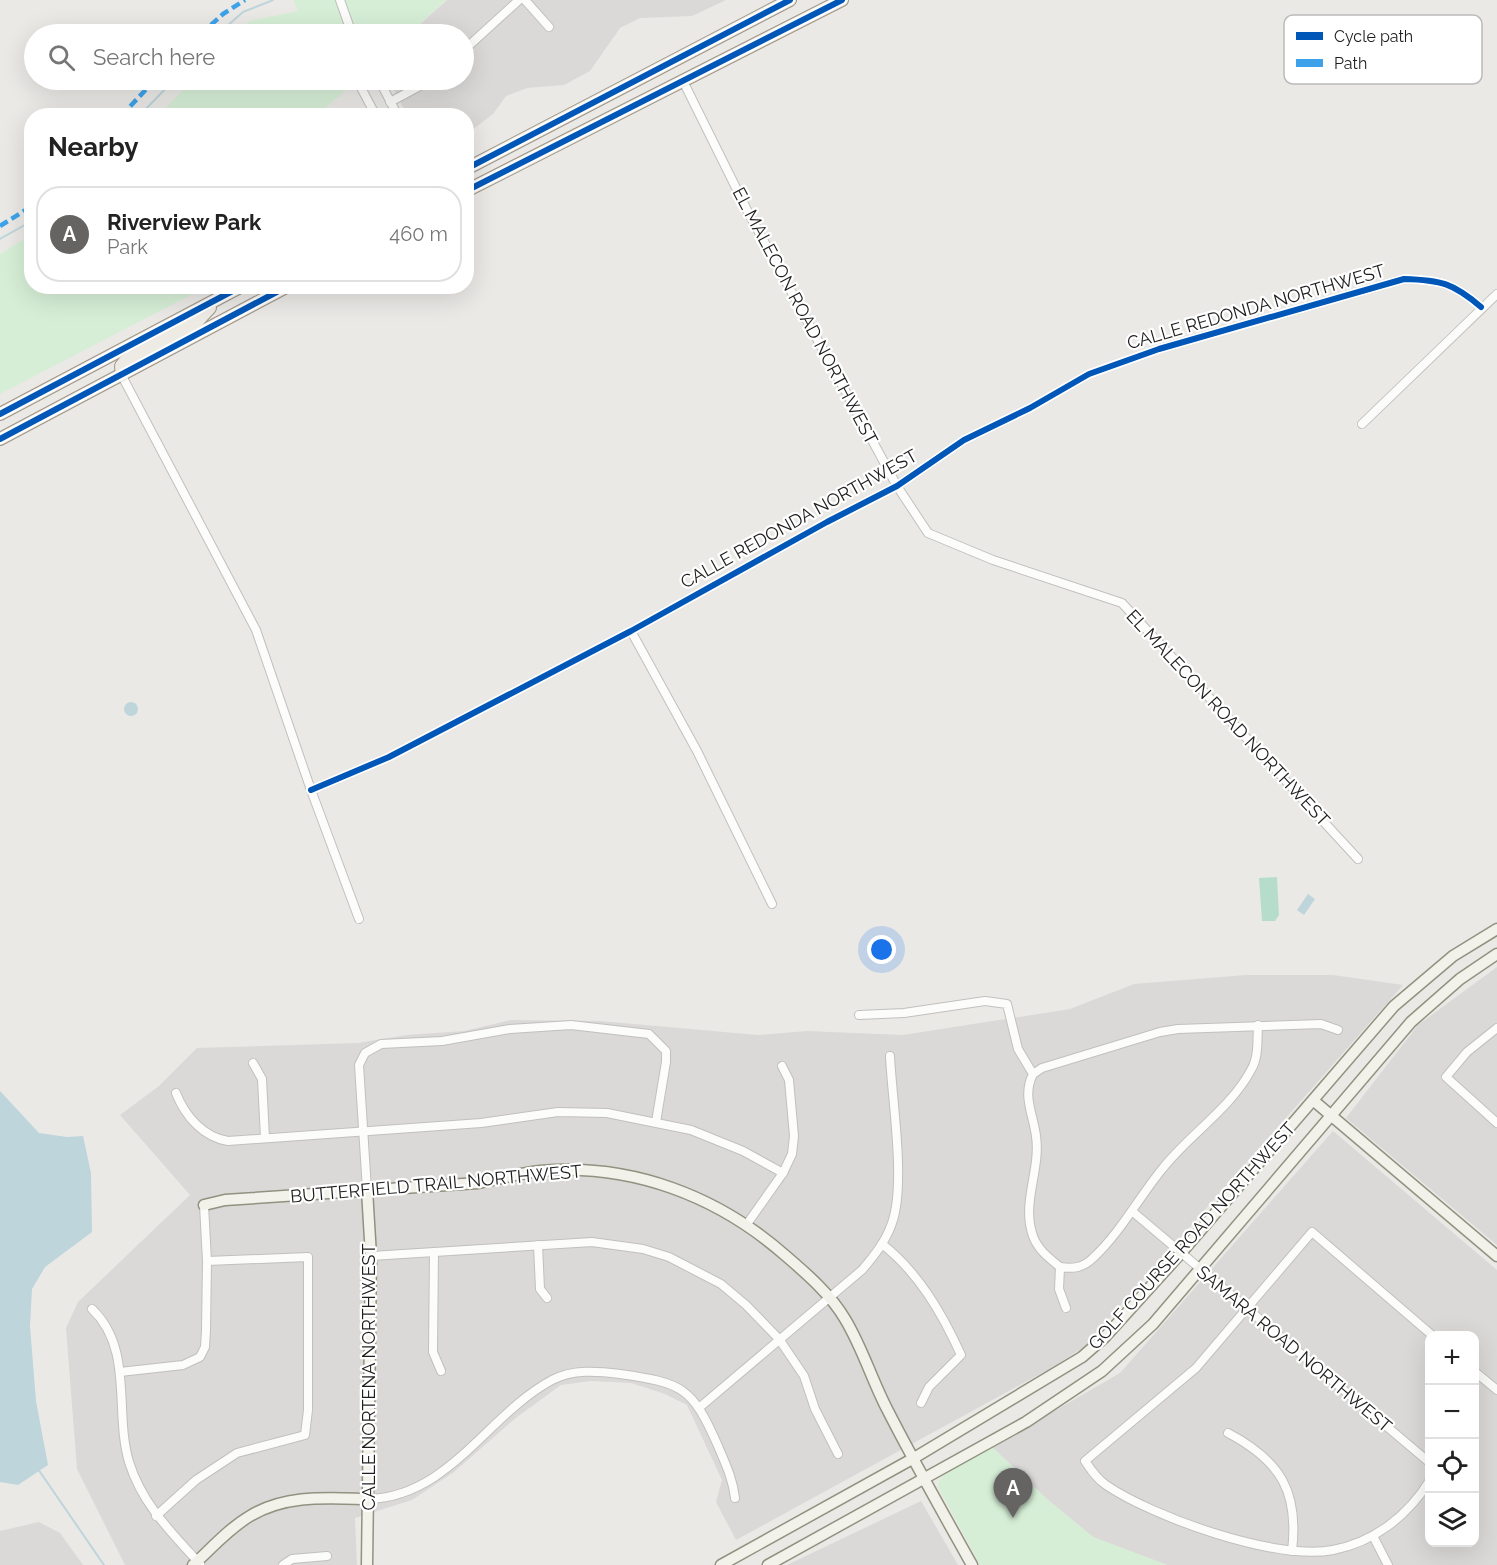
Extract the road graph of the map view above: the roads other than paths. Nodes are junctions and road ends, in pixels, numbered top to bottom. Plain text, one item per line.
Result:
1 (339, 0) edge
2 (519, 0) edge
3 (525, 0) edge
4 (790, 0) edge
5 (842, 0) edge
6 (348, 24) edge
7 (549, 27) dead end
8 (474, 41) edge
9 (683, 81) junction
10 (362, 90) edge
11 (384, 90) edge
12 (412, 90) edge
13 (390, 102) junction
14 (372, 108) edge
15 (393, 108) edge
16 (474, 164) edge
17 (474, 187) edge
18 (228, 294) edge
19 (273, 294) edge
20 (1497, 294) edge
21 (217, 300) junction
22 (1481, 308) junction
23 (122, 376) junction
24 (0, 414) edge
25 (1362, 424) dead end
26 (0, 440) edge
27 (897, 486) junction
28 (631, 631) junction
29 (311, 790) junction
30 (1358, 859) dead end
31 (772, 904) dead end
32 (359, 919) dead end
33 (1497, 929) edge
34 (1497, 954) edge
35 (859, 1015) dead end
36 (1258, 1025) junction
37 (1497, 1028) edge
38 (1338, 1030) dead end
39 (890, 1056) dead end
40 (253, 1063) dead end
41 (782, 1066) dead end
42 (1033, 1074) junction
43 (176, 1093) dead end
44 (1314, 1101) junction
45 (1330, 1115) junction
46 (656, 1122) junction
47 (1497, 1123) edge
48 (362, 1133) junction
49 (265, 1138) junction
50 (783, 1173) junction
51 (367, 1190) junction
52 (204, 1205) joint
53 (1133, 1212) junction
54 (747, 1224) junction
55 (882, 1244) junction
56 (538, 1245) junction
57 (434, 1252) junction
58 (1181, 1254) junction
59 (371, 1256) junction
60 (1497, 1256) edge
61 (207, 1261) junction
62 (1060, 1267) junction
63 (1199, 1270) junction
64 (547, 1298) dead end
65 (829, 1298) junction
66 (1066, 1308) dead end
67 (92, 1309) dead end
68 (1246, 1309) junction
69 (1428, 1331) edge
70 (779, 1339) junction
71 (441, 1371) dead end
72 (120, 1372) junction
73 (1479, 1375) edge
74 (1497, 1390) edge
75 (921, 1403) dead end
76 (700, 1407) junction
77 (1228, 1433) dead end
78 (838, 1454) dead end
79 (914, 1458) junction
80 (1425, 1458) edge
81 (924, 1478) junction
82 (1425, 1488) edge
83 (735, 1498) dead end
84 (368, 1499) junction
85 (156, 1516) junction
86 (1373, 1536) junction
87 (1292, 1551) junction
88 (327, 1556) dead end
89 (197, 1564) edge
90 (970, 1564) edge
91 (283, 1565) edge
92 (367, 1565) edge
93 (721, 1565) edge
94 (768, 1565) edge
95 (1388, 1565) edge

1 - 6 street
2 - 8 street
3 - 7 street
4 - 16 main road
5 - 9 main road
9 - 17 main road
9 - 27 street, EL MALECON ROAD NORTHWEST
10 - 14 street
11 - 13 street
12 - 13 street
13 - 15 street
18 - 21 main road
19 - 23 main road
20 - 22 street
21 - 23 main road
21 - 24 main road
22 - 25 street
22 - 27 street, CALLE REDONDA NORTHWEST
23 - 26 main road
23 - 29 street
27 - 28 street, CALLE REDONDA NORTHWEST
27 - 30 street, EL MALECON ROAD NORTHWEST
28 - 29 street, CALLE REDONDA NORTHWEST
28 - 31 street
29 - 32 street
33 - 44 main road, GOLF COURSE ROAD NORTHWEST
34 - 45 main road, GOLF COURSE ROAD NORTHWEST
35 - 42 street
36 - 38 street
36 - 42 street
36 - 53 street
37 - 47 street
39 - 55 street
40 - 49 street
41 - 50 street
42 - 62 street
43 - 49 street
44 - 45 main road
44 - 58 main road, GOLF COURSE ROAD NORTHWEST
45 - 60 main road
45 - 63 main road, GOLF COURSE ROAD NORTHWEST
46 - 48 street
46 - 48 street
46 - 50 street
48 - 49 street
48 - 51 street
50 - 54 street
51 - 52 main road, BUTTERFIELD TRAIL NORTHWEST
51 - 54 main road, BUTTERFIELD TRAIL NORTHWEST
51 - 59 main road, CALLE NORTENA NORTHWEST
52 - 61 street
53 - 58 street, SAMARA ROAD NORTHWEST
53 - 62 street
54 - 65 main road, BUTTERFIELD TRAIL NORTHWEST
55 - 65 street
55 - 75 street
56 - 57 street
56 - 64 street
56 - 70 street
57 - 59 street
57 - 71 street
58 - 63 street, SAMARA ROAD NORTHWEST
58 - 79 main road, GOLF COURSE ROAD NORTHWEST
59 - 84 main road, CALLE NORTENA NORTHWEST
61 - 72 street
61 - 85 street
62 - 66 street
63 - 68 street, SAMARA ROAD NORTHWEST
63 - 81 main road, GOLF COURSE ROAD NORTHWEST
65 - 70 street
65 - 79 main road, BUTTERFIELD TRAIL NORTHWEST
67 - 72 street
68 - 69 street
68 - 80 street, SAMARA ROAD NORTHWEST
68 - 87 street
70 - 76 street
70 - 78 street
72 - 85 street
73 - 74 street
76 - 83 street
76 - 84 street
77 - 87 street
79 - 81 main road, BUTTERFIELD TRAIL NORTHWEST
79 - 93 main road, GOLF COURSE ROAD NORTHWEST
81 - 90 main road, BUTTERFIELD TRAIL NORTHWEST
81 - 94 main road, GOLF COURSE ROAD NORTHWEST
82 - 86 street
84 - 89 main road
84 - 92 main road, CALLE NORTENA NORTHWEST
85 - 89 street
86 - 87 street
86 - 95 street
88 - 91 street

